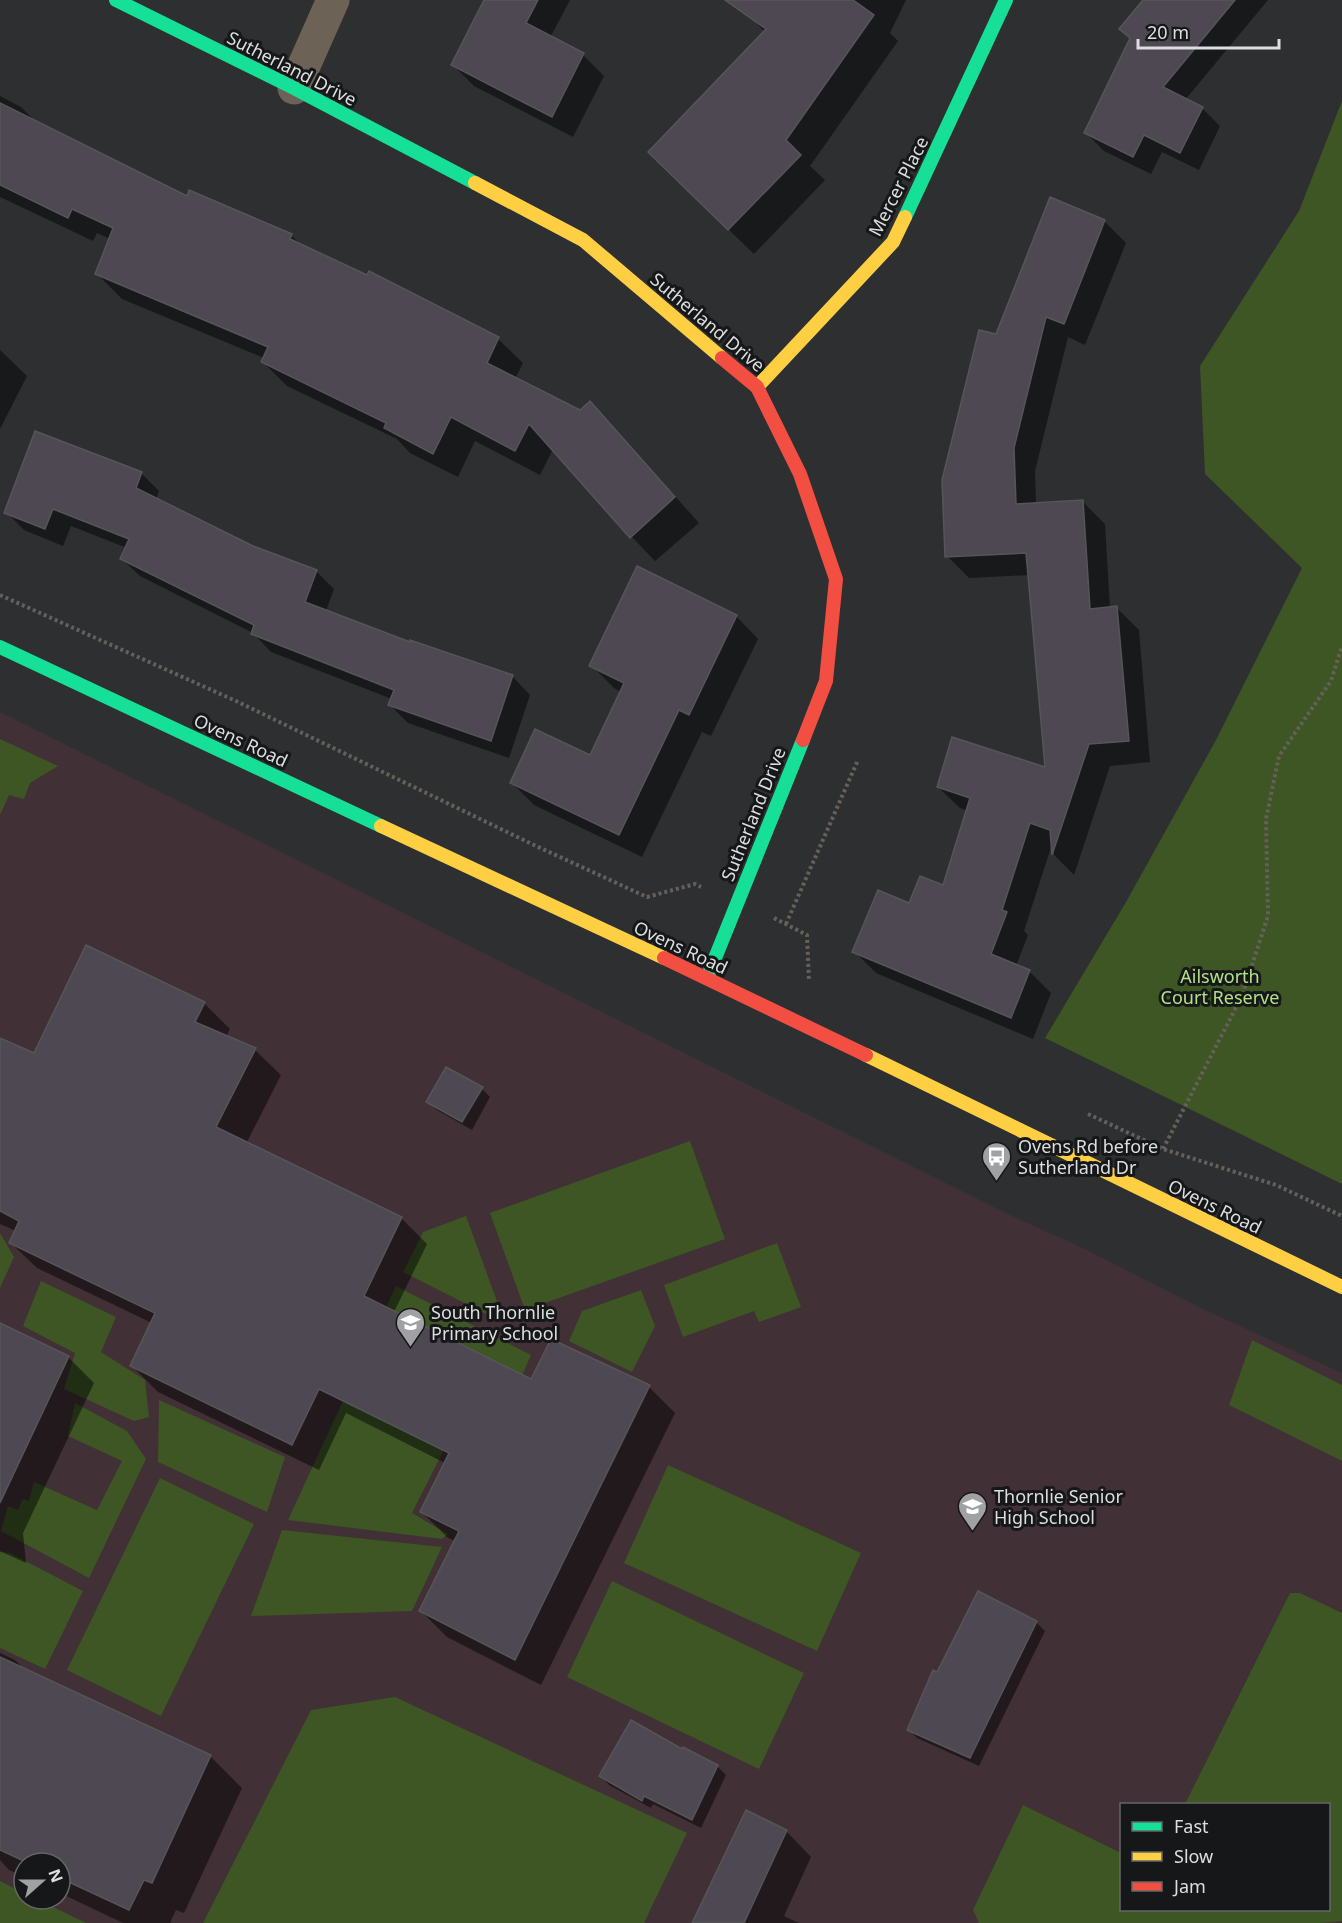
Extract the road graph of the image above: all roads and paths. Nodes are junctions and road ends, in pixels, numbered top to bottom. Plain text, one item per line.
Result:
1 (116, 0) edge
2 (333, 0) edge
3 (1006, 0) edge
4 (294, 88) junction
5 (757, 387) junction
6 (0, 595) edge
7 (1342, 646) edge
8 (0, 647) edge
9 (858, 760) dead end
10 (737, 903) junction
11 (786, 924) junction
12 (707, 978) junction
13 (809, 983) dead end
14 (1078, 1109) dead end
15 (1163, 1149) junction
16 (1342, 1216) edge
17 (1342, 1287) edge

1 - 4 street, Sutherland Drive
2 - 4 street
3 - 5 street, Mercer Place
4 - 5 street, Sutherland Drive
5 - 10 street, Sutherland Drive
6 - 10 path
7 - 15 path
8 - 12 street, Ovens Road
9 - 11 path
10 - 11 path
10 - 12 street, Sutherland Drive
11 - 13 path
12 - 17 street, Ovens Road
14 - 15 path
15 - 16 path

